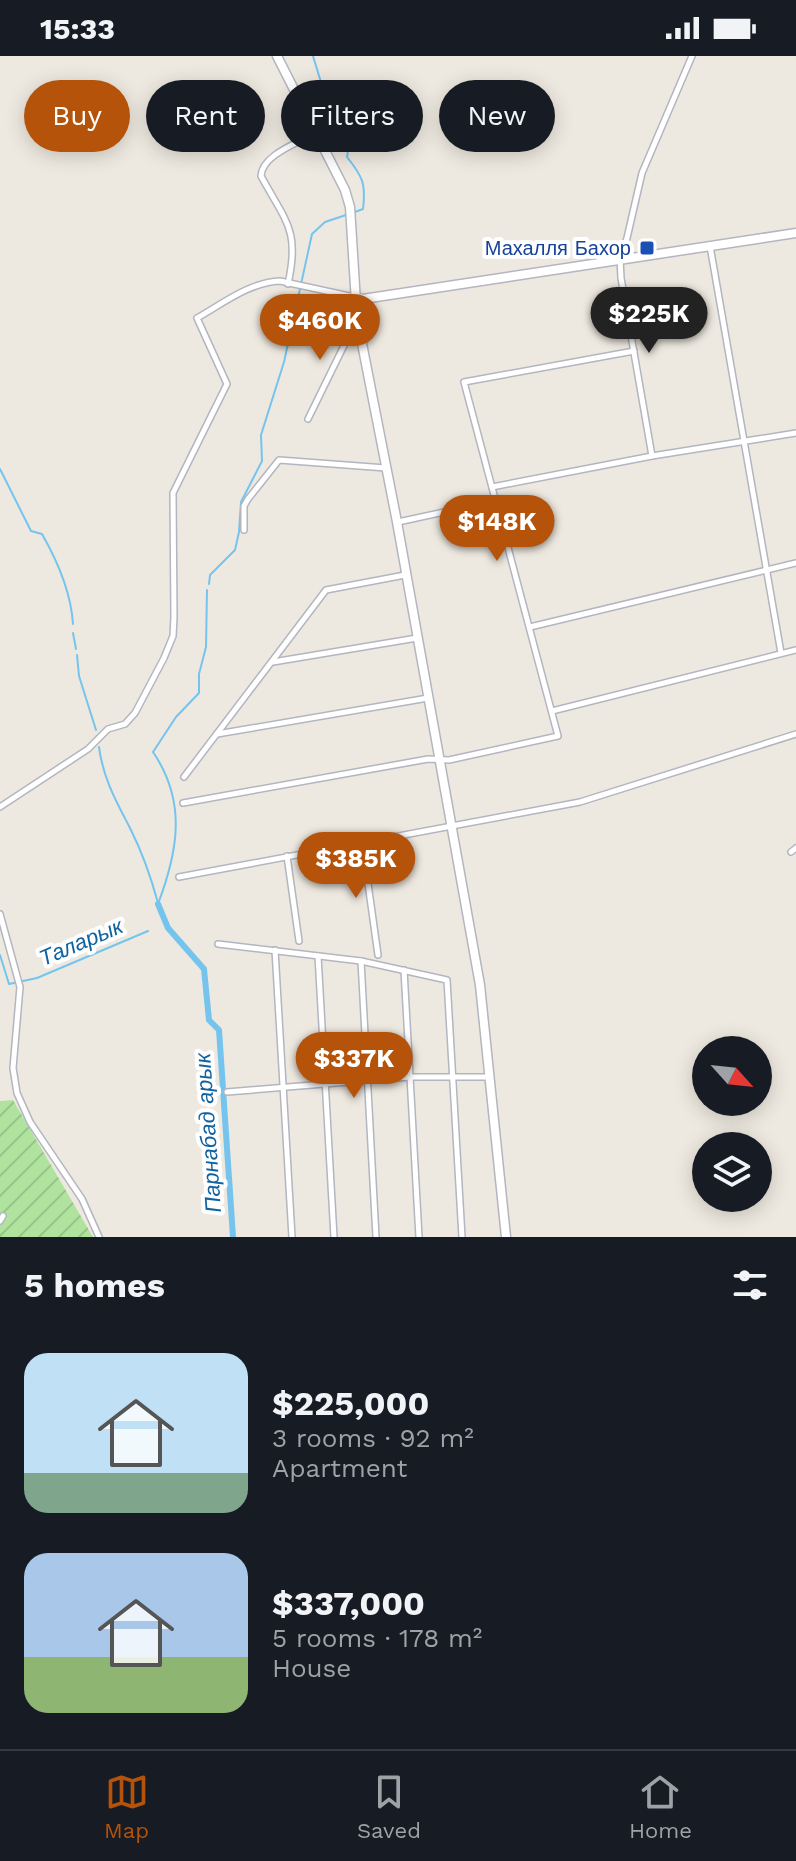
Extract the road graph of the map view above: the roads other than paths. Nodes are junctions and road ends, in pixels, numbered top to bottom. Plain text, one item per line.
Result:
1 (277, 56) edge
2 (692, 56) edge
3 (289, 80) edge
4 (282, 152) edge
5 (325, 152) edge
6 (796, 233) edge
7 (710, 245) junction
8 (620, 258) junction
9 (288, 284) junction
10 (354, 297) junction
11 (357, 318) junction
12 (634, 351) junction
13 (308, 419) dead end
14 (796, 433) edge
15 (744, 443) junction
16 (652, 456) junction
17 (386, 468) junction
18 (492, 487) junction
19 (495, 501) junction
20 (397, 522) junction
21 (244, 530) dead end
22 (796, 563) edge
23 (767, 570) junction
24 (405, 575) junction
25 (530, 627) junction
26 (417, 638) junction
27 (796, 650) edge
28 (781, 653) junction
29 (272, 662) junction
30 (429, 698) junction
31 (552, 711) junction
32 (796, 734) edge
33 (216, 735) junction
34 (439, 759) junction
35 (184, 777) dead end
36 (183, 803) dead end
37 (0, 807) edge
38 (452, 827) junction
39 (362, 841) junction
40 (287, 856) junction
41 (179, 877) dead end
42 (0, 914) edge
43 (299, 941) dead end
44 (218, 944) dead end
45 (275, 950) junction
46 (378, 955) dead end
47 (318, 956) junction
48 (361, 961) junction
49 (404, 970) junction
50 (410, 1077) junction
51 (453, 1077) junction
52 (489, 1077) junction
53 (368, 1080) junction
54 (325, 1084) junction
55 (283, 1086) junction
56 (227, 1092) dead end
57 (99, 1237) edge
58 (292, 1237) edge
59 (334, 1237) edge
60 (376, 1237) edge
61 (419, 1237) edge
62 (462, 1237) edge
63 (506, 1237) edge

1 - 3 street
2 - 8 street
4 - 9 street
5 - 10 street
6 - 7 street
7 - 8 street
7 - 15 street
8 - 10 street
8 - 12 street
9 - 10 street
9 - 37 street
10 - 11 street
11 - 13 street
11 - 17 street
12 - 16 street
12 - 18 street
14 - 15 street
15 - 16 street
15 - 23 street
16 - 18 street
17 - 20 street
17 - 21 street
18 - 19 street
19 - 20 street
19 - 25 street
20 - 24 street
22 - 23 street
23 - 25 street
23 - 28 street
24 - 26 street
24 - 29 street
25 - 31 street
26 - 29 street
26 - 30 street
27 - 28 street
28 - 31 street
29 - 33 street
30 - 33 street
30 - 34 street
31 - 34 street
32 - 38 street
33 - 35 street
34 - 36 street
34 - 38 street
38 - 39 street
38 - 52 street
39 - 40 street
39 - 46 street
40 - 41 street
40 - 43 street
42 - 57 street
44 - 45 street
45 - 47 street
45 - 55 street
47 - 48 street
47 - 54 street
48 - 49 street
48 - 53 street
49 - 50 street
49 - 51 street
50 - 51 street
50 - 53 street
50 - 61 street
51 - 52 street
51 - 62 street
52 - 63 street
53 - 54 street
53 - 60 street
54 - 55 street
54 - 59 street
55 - 56 street
55 - 58 street

